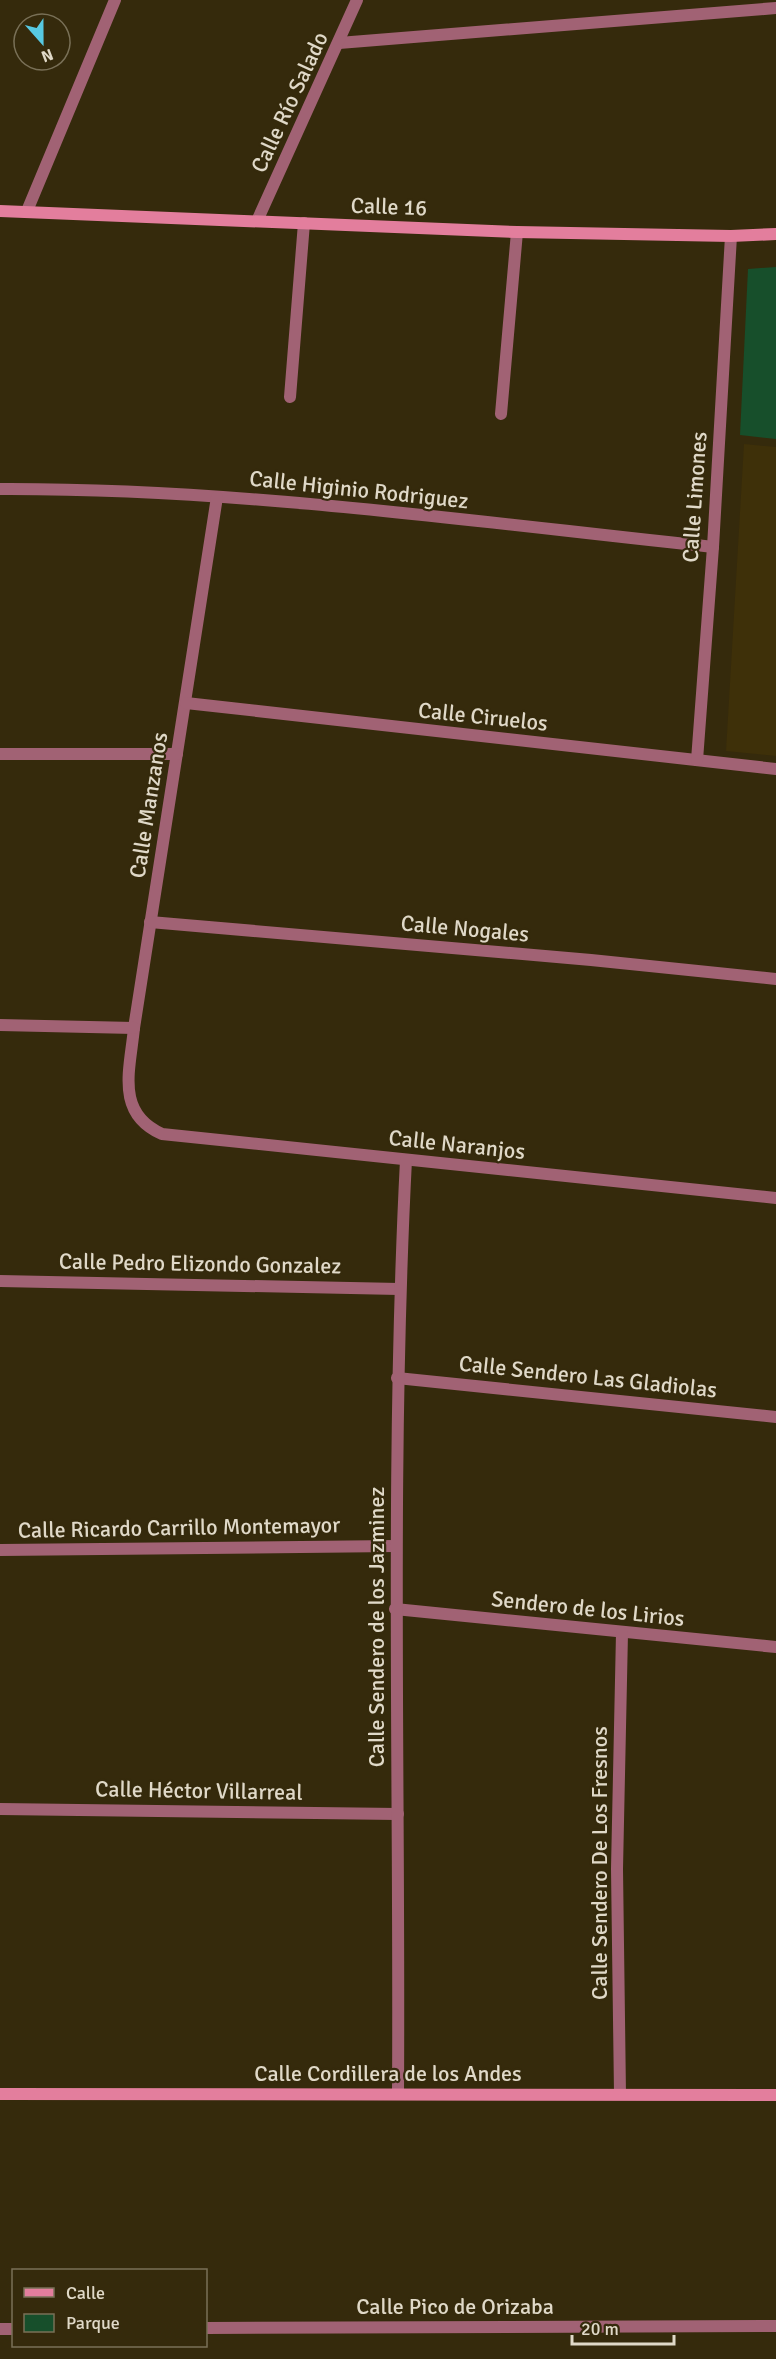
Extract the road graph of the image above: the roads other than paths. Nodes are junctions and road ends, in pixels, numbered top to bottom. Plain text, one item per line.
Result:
1 (116, 0) edge
2 (357, 0) edge
3 (776, 8) edge
4 (339, 43) junction
5 (0, 211) edge
6 (27, 211) junction
7 (257, 221) junction
8 (304, 223) junction
9 (517, 232) junction
10 (776, 234) edge
11 (731, 236) junction
12 (290, 398) dead end
13 (501, 414) dead end
14 (0, 489) edge
15 (217, 496) junction
16 (713, 547) junction
17 (186, 703) junction
18 (177, 753) junction
19 (0, 754) edge
20 (697, 760) junction
21 (776, 768) edge
22 (150, 922) junction
23 (776, 979) edge
24 (0, 1025) edge
25 (134, 1028) junction
26 (138, 1119) joint
27 (406, 1160) junction
28 (776, 1198) edge
29 (0, 1281) edge
30 (399, 1289) junction
31 (397, 1378) junction
32 (776, 1417) edge
33 (395, 1546) junction
34 (0, 1550) edge
35 (395, 1609) junction
36 (622, 1633) junction
37 (776, 1647) edge
38 (0, 1809) edge
39 (398, 1814) junction
40 (0, 2094) edge
41 (398, 2094) junction
42 (620, 2094) junction
43 (776, 2095) edge
44 (776, 2326) edge
45 (207, 2328) edge

1 - 6 street
2 - 4 street, Calle Río Salado
3 - 4 street
4 - 7 street, Calle Río Salado
5 - 6 street, Calle 16
6 - 7 street, Calle 16
7 - 8 street, Calle 16
8 - 9 street, Calle 16
8 - 12 street
9 - 11 street, Calle 16
9 - 13 street
10 - 11 street, Calle 16
11 - 16 street, Calle Limones
14 - 15 street, Calle Higinio Rodriguez
15 - 16 street, Calle Higinio Rodriguez
15 - 17 street, Calle Manzanos
16 - 20 street, Calle Limones
17 - 18 street, Calle Manzanos
17 - 20 street, Calle Ciruelos
18 - 19 street
18 - 22 street, Calle Manzanos
20 - 21 street, Calle Ciruelos
22 - 23 street, Calle Nogales
22 - 25 street, Calle Manzanos
24 - 25 street
25 - 26 street, Calle Manzanos
26 - 27 street, Calle Naranjos
27 - 28 street, Calle Naranjos
27 - 30 street, Calle Sendero de los Jazminez
29 - 30 street, Calle Pedro Elizondo Gonzalez
30 - 31 street, Calle Sendero de los Jazminez
31 - 32 street, Calle Sendero Las Gladiolas
31 - 33 street, Calle Sendero de los Jazminez
33 - 34 street, Calle Ricardo Carrillo Montemayor
33 - 35 street, Calle Sendero de los Jazminez
35 - 36 street, Sendero de los Lirios
35 - 39 street, Calle Sendero de los Jazminez
36 - 37 street, Sendero de los Lirios
36 - 42 street, Calle Sendero De Los Fresnos
38 - 39 street, Calle Héctor Villarreal
39 - 41 street, Calle Sendero de los Jazminez
40 - 41 street, Calle Cordillera de los Andes
41 - 42 street, Calle Cordillera de los Andes
42 - 43 street, Calle Cordillera de los Andes
44 - 45 street, Calle Pico de Orizaba

